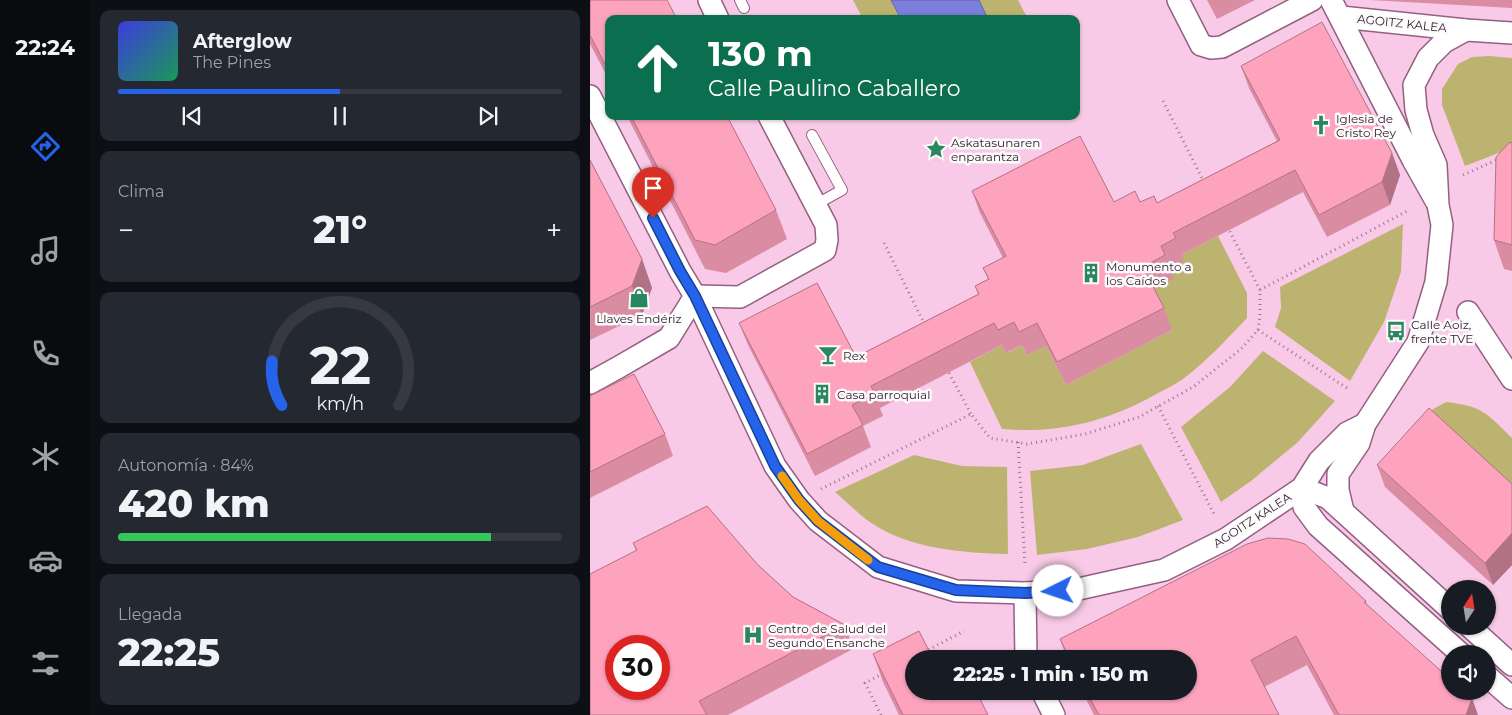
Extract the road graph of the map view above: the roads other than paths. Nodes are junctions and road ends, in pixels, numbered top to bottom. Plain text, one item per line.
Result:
1 (709, 0) edge
2 (1178, 0) edge
3 (1312, 0) edge
4 (1336, 8) edge
5 (716, 15) edge
6 (1466, 30) junction
7 (1512, 33) edge
8 (590, 96) edge
9 (771, 120) edge
10 (812, 135) dead end
11 (815, 205) junction
12 (1438, 205) junction
13 (695, 296) junction
14 (1468, 312) dead end
15 (1512, 379) edge
16 (590, 383) edge
17 (1365, 424) junction
18 (1302, 488) junction
19 (1343, 511) junction
20 (1025, 593) junction
21 (1441, 601) edge
22 (1479, 635) edge
23 (1452, 645) edge
24 (1026, 650) edge
25 (1512, 665) edge
26 (1496, 684) edge
27 (1512, 698) edge
28 (1046, 700) edge
29 (1054, 715) edge

1 - 5 street
2 - 3 street
4 - 6 street, AGOITZ KALEA
4 - 12 street, AGOITZ KALEA
6 - 7 street, AGOITZ KALEA
6 - 12 street, AGOITZ KALEA
8 - 13 street, AGOITZ KALEA
9 - 11 street
10 - 11 lane
11 - 13 street
12 - 17 street, AGOITZ KALEA
13 - 16 street
13 - 20 street, AGOITZ KALEA
14 - 15 street
17 - 18 street, AGOITZ KALEA
17 - 19 street, AGOITZ KALEA
18 - 19 street
18 - 20 street, AGOITZ KALEA
18 - 23 street
19 - 21 street
20 - 24 street
22 - 25 street
26 - 27 street
28 - 29 street

